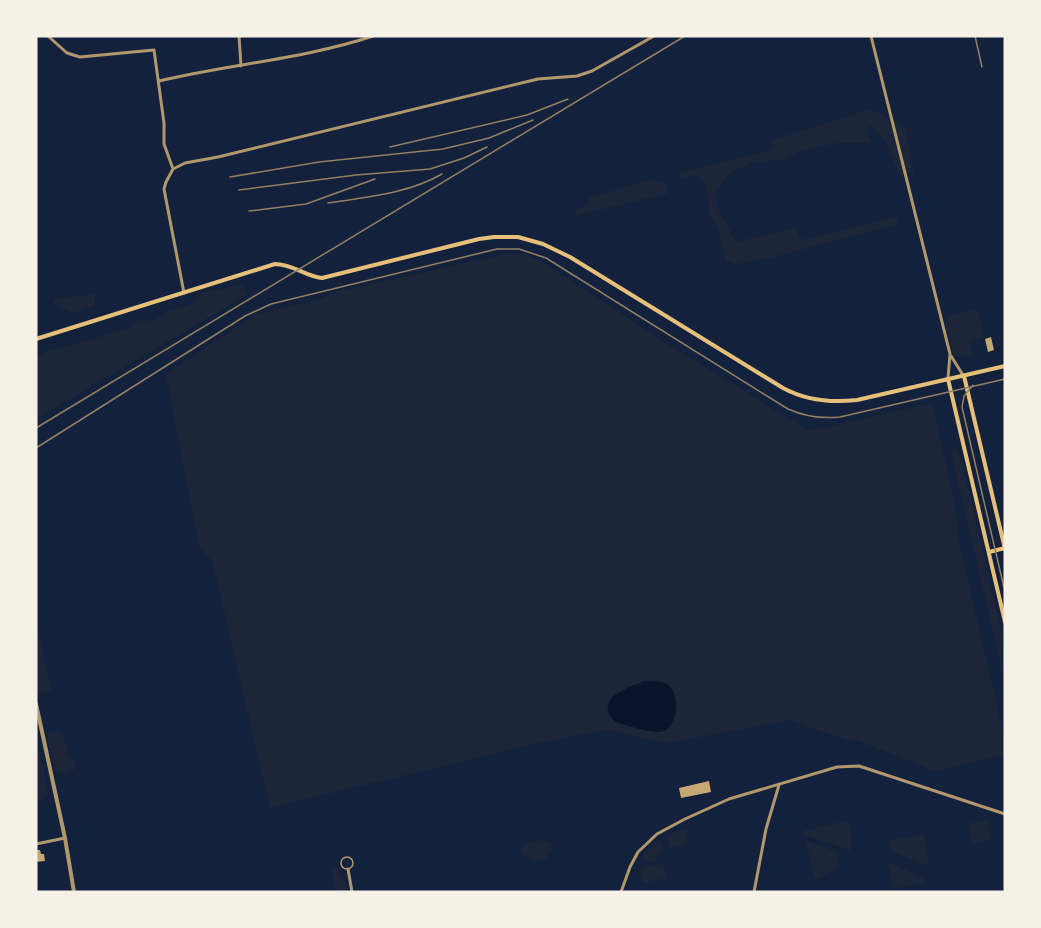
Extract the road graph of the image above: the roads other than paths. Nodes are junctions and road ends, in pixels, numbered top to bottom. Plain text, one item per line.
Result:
1 (48, 36) edge
2 (239, 36) edge
3 (374, 36) edge
4 (654, 36) edge
5 (871, 36) edge
6 (241, 66) junction
7 (159, 81) junction
8 (173, 169) junction
9 (184, 293) junction
10 (36, 339) edge
11 (950, 354) junction
12 (1005, 366) edge
13 (964, 376) junction
14 (948, 380) junction
15 (1005, 549) edge
16 (989, 552) junction
17 (1005, 622) edge
18 (36, 704) edge
19 (779, 785) junction
20 (1005, 814) edge
21 (65, 838) junction
22 (36, 844) edge
23 (348, 868) dead end
24 (74, 892) edge
25 (352, 892) edge
26 (621, 892) edge
27 (754, 892) edge

1 - 7 street
2 - 6 street
3 - 6 street
4 - 8 street
5 - 11 street
6 - 7 street
7 - 8 street
8 - 9 street
9 - 10 main road
9 - 14 main road
11 - 13 street
11 - 14 street
12 - 13 main road
13 - 14 main road
13 - 15 main road
14 - 16 main road
15 - 16 main road
16 - 17 main road
18 - 21 street
19 - 20 street
19 - 26 street
19 - 27 street
21 - 22 street
21 - 24 street
23 - 25 street

